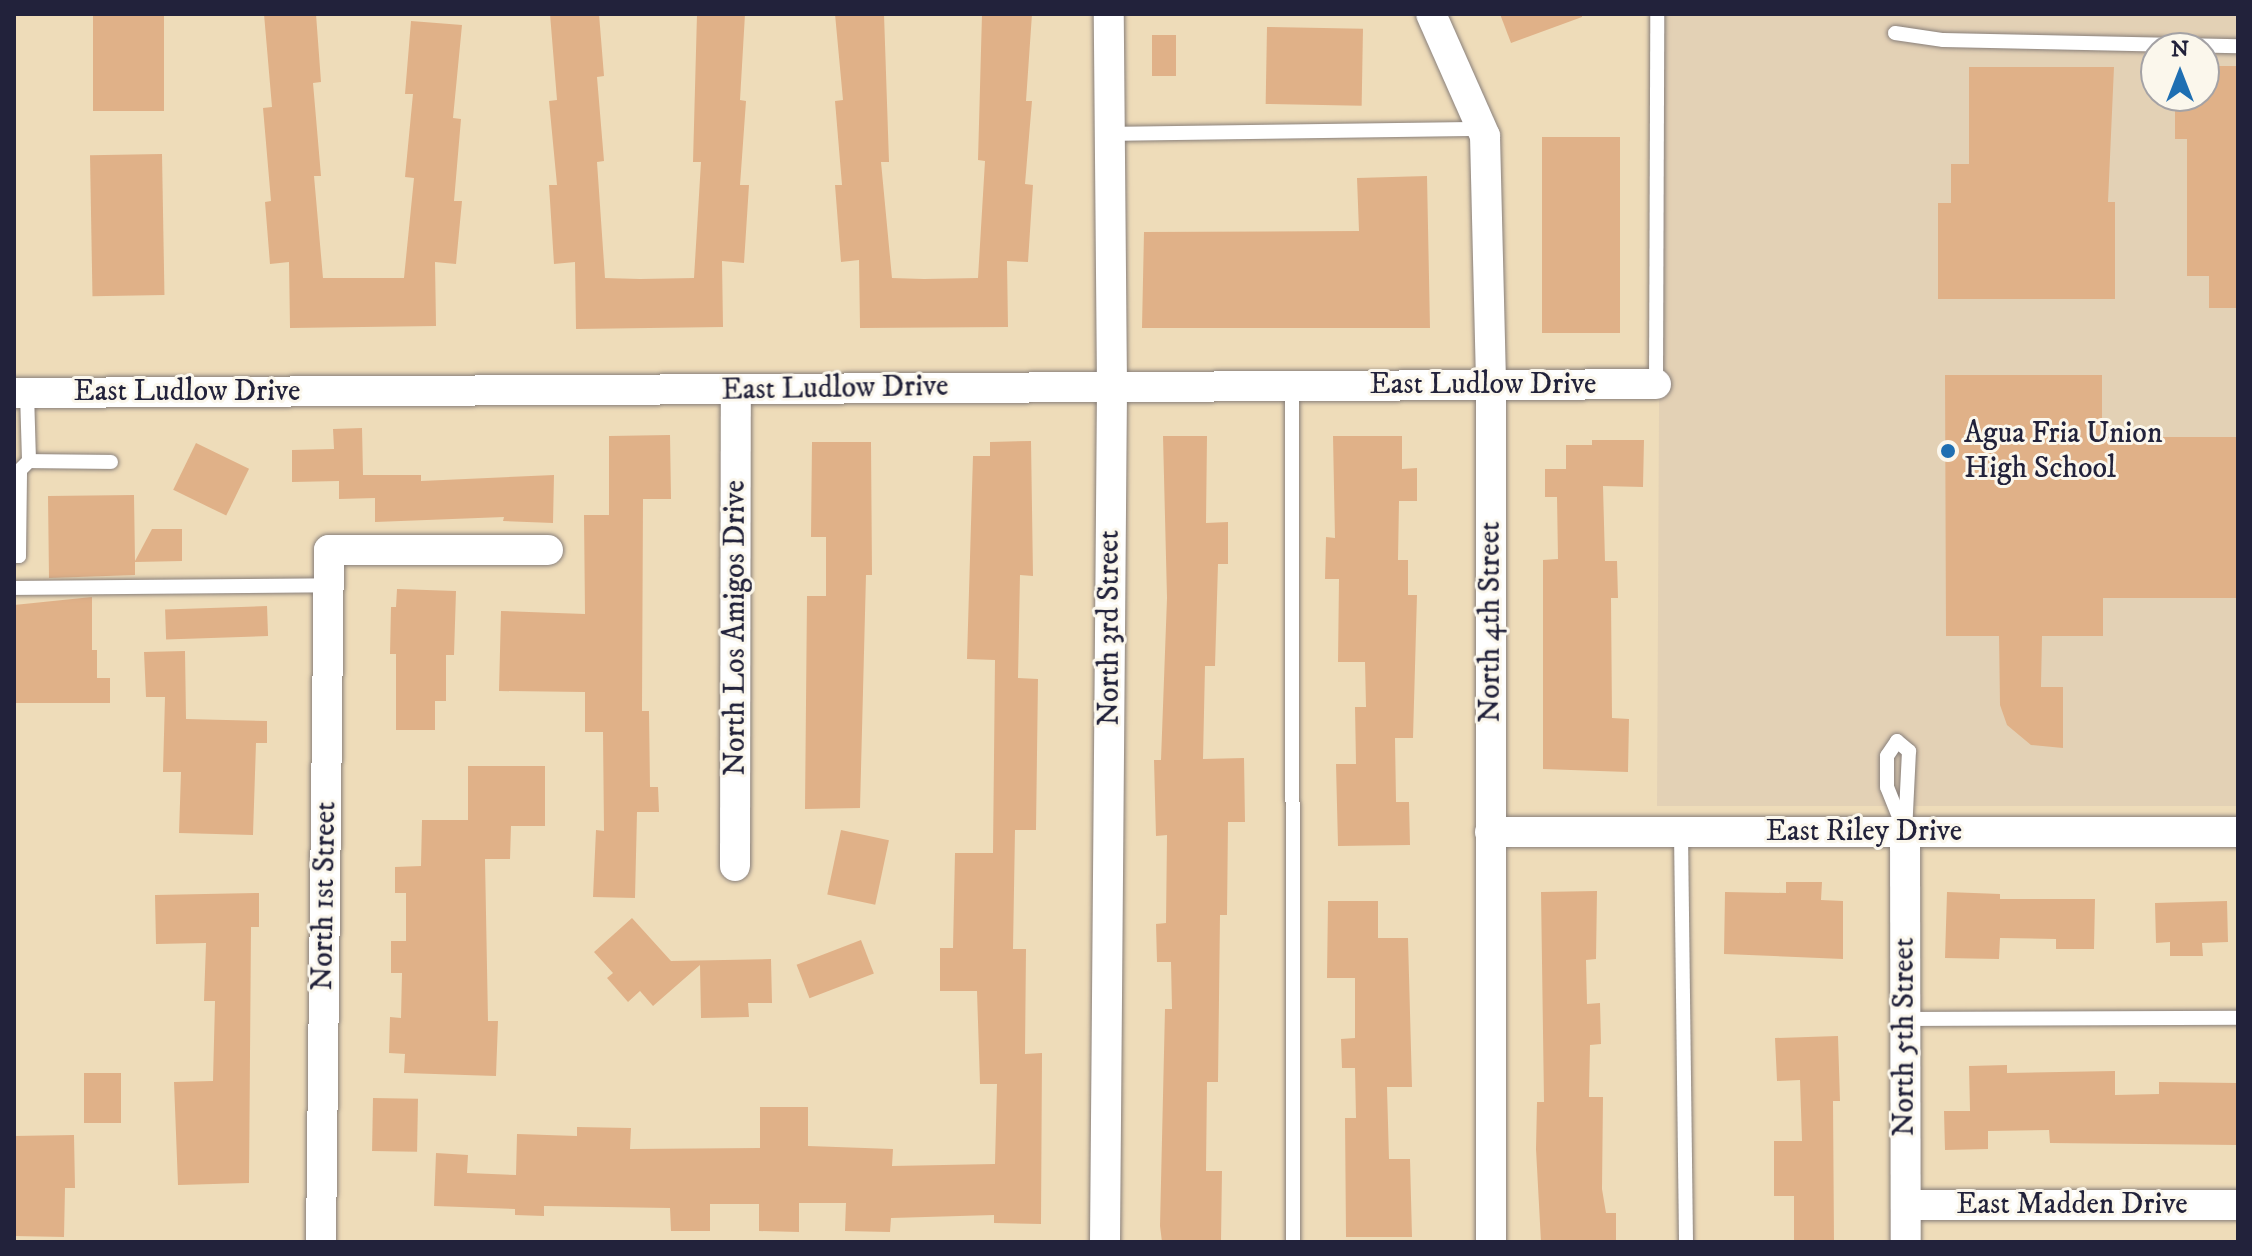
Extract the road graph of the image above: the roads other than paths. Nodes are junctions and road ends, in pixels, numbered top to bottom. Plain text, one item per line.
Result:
1 (1109, 14) edge
2 (1431, 14) edge
3 (1657, 14) edge
4 (1895, 33) dead end
5 (2238, 46) edge
6 (1482, 129) junction
7 (1110, 134) junction
8 (1656, 384) joint
9 (1491, 385) junction
10 (1292, 386) junction
11 (1112, 387) junction
12 (736, 391) junction
13 (21, 393) edge
14 (29, 461) junction
15 (111, 462) dead end
16 (548, 550) dead end
17 (14, 556) edge
18 (329, 585) junction
19 (14, 588) edge
20 (1490, 832) junction
21 (1681, 832) junction
22 (1905, 832) junction
23 (2238, 832) edge
24 (735, 866) dead end
25 (2238, 1018) edge
26 (1905, 1019) junction
27 (1906, 1205) junction
28 (2238, 1205) edge
29 (321, 1242) edge
30 (1105, 1242) edge
31 (1293, 1242) edge
32 (1491, 1242) edge
33 (1686, 1242) edge
34 (1906, 1242) edge

1 - 7 street, North 3rd Street
2 - 6 street, North 4th Street
3 - 8 lane
4 - 5 lane
6 - 7 lane
6 - 9 street, North 4th Street
7 - 11 street, North 3rd Street
8 - 9 street, East Ludlow Drive
9 - 10 street, East Ludlow Drive
9 - 20 street, North 4th Street
10 - 11 street, East Ludlow Drive
10 - 31 lane
11 - 12 street, East Ludlow Drive
11 - 30 street, North 3rd Street
12 - 13 street, East Ludlow Drive
12 - 24 street, North Los Amigos Drive
13 - 14 lane
14 - 15 lane
14 - 17 lane
16 - 18 street, North 1st Street
18 - 19 lane
18 - 29 street, North 1st Street
20 - 21 street, East Riley Drive
20 - 32 street, North 4th Street
21 - 22 street, East Riley Drive
21 - 33 lane
22 - 22 lane
22 - 23 street, East Riley Drive
22 - 26 street, North 5th Street
25 - 26 lane
26 - 27 street, North 5th Street
27 - 28 street, East Madden Drive
27 - 34 street, North 5th Street

